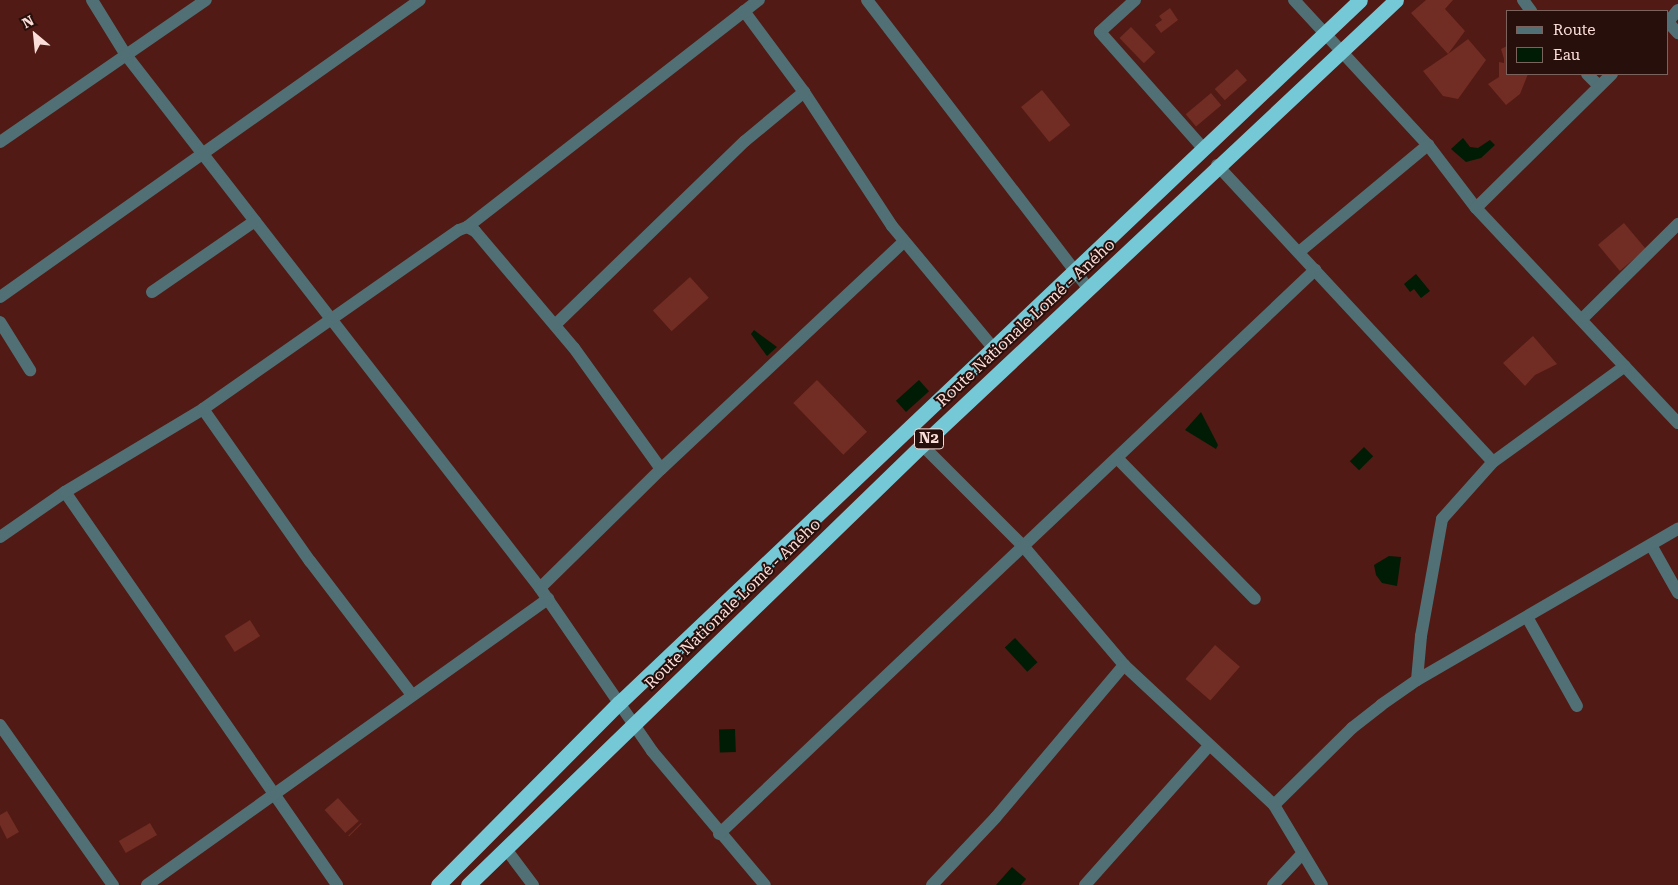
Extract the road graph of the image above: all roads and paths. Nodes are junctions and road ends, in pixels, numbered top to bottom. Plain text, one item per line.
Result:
1 (92, 0) edge
2 (206, 0) edge
3 (420, 0) edge
4 (759, 0) edge
5 (867, 0) edge
6 (1134, 0) edge
7 (1294, 0) edge
8 (1360, 0) edge
9 (1396, 0) edge
10 (1678, 10) edge
11 (744, 11) junction
12 (1668, 22) edge
13 (1668, 24) edge
14 (1326, 33) junction
15 (1678, 33) edge
16 (1343, 51) junction
17 (126, 54) junction
18 (1588, 75) edge
19 (1611, 75) edge
20 (1598, 86) junction
21 (804, 92) junction
22 (0, 142) edge
23 (1428, 145) junction
24 (1204, 149) junction
25 (204, 155) junction
26 (1217, 165) junction
27 (1476, 208) junction
28 (256, 221) junction
29 (1678, 224) edge
30 (467, 228) junction
31 (904, 242) junction
32 (1299, 252) junction
33 (1315, 270) junction
34 (1075, 273) junction
35 (1088, 289) junction
36 (152, 292) dead end
37 (0, 297) edge
38 (1583, 318) junction
39 (333, 320) junction
40 (0, 322) edge
41 (555, 325) junction
42 (994, 350) junction
43 (1625, 366) junction
44 (30, 370) dead end
45 (203, 409) junction
46 (1678, 424) edge
47 (922, 446) junction
48 (1117, 458) junction
49 (1493, 462) junction
50 (661, 469) junction
51 (65, 492) junction
52 (1678, 529) edge
53 (0, 537) edge
54 (1651, 545) junction
55 (1024, 546) junction
56 (540, 588) junction
57 (1678, 594) edge
58 (548, 599) junction
59 (1255, 600) dead end
60 (1527, 617) junction
61 (1124, 664) junction
62 (1417, 680) junction
63 (412, 695) junction
64 (619, 703) junction
65 (1577, 706) dead end
66 (635, 723) junction
67 (0, 725) edge
68 (4, 739) edge
69 (1209, 746) junction
70 (275, 797) junction
71 (1274, 806) junction
72 (719, 834) junction
73 (506, 849) junction
74 (1302, 854) junction
75 (113, 885) edge
76 (147, 885) edge
77 (337, 885) edge
78 (438, 885) edge
79 (468, 885) edge
80 (533, 885) edge
81 (765, 885) edge
82 (932, 885) edge
83 (1085, 885) edge
84 (1273, 885) edge
85 (1322, 885) edge

1 - 17 street
2 - 17 street
3 - 25 street
4 - 11 street
5 - 34 street
6 - 24 street
7 - 14 street
8 - 14 highway, Route Nationale Lomé - Aného / N2
9 - 16 highway, Route Nationale Lomé - Aného / N2
10 - 12 street
11 - 21 street
11 - 30 street
13 - 15 street
14 - 16 street
14 - 24 highway, Route Nationale Lomé - Aného / N2
16 - 23 street
16 - 26 highway, Route Nationale Lomé - Aného / N2
17 - 22 street
17 - 25 street
18 - 20 street
19 - 20 street
20 - 27 street
21 - 31 street
21 - 41 street
23 - 27 street
23 - 32 street
24 - 34 highway, Route Nationale Lomé - Aného / N2
25 - 28 street
25 - 37 street
26 - 32 street
26 - 35 highway, Route Nationale Lomé - Aného / N2
27 - 38 street
28 - 36 street
28 - 39 street
29 - 38 street
30 - 39 street
30 - 41 street
31 - 42 street
31 - 50 street
32 - 33 street
33 - 48 street
33 - 49 street
34 - 35 street
34 - 42 highway, Route Nationale Lomé - Aného / N2
35 - 47 highway, Route Nationale Lomé - Aného / N2
38 - 43 street
39 - 45 street
39 - 56 street
40 - 44 street
41 - 50 street
42 - 64 highway, Route Nationale Lomé - Aného / N2
43 - 46 street
43 - 49 street
45 - 51 street
45 - 63 street
47 - 55 street
47 - 66 highway, Route Nationale Lomé - Aného / N2
48 - 55 street
48 - 59 street
49 - 62 street
50 - 56 street
51 - 53 street
51 - 70 street
52 - 54 street
54 - 57 street
54 - 60 street
55 - 61 street
55 - 72 street
56 - 58 street
58 - 63 street
58 - 64 street
60 - 62 street
60 - 65 street
61 - 69 street
61 - 82 street
62 - 71 street
63 - 70 street
64 - 66 street
64 - 78 highway, Route Nationale Lomé - Aného / N2
66 - 72 street
66 - 73 highway, Route Nationale Lomé - Aného / N2
67 - 68 street
68 - 75 street
69 - 71 street
69 - 83 street
70 - 76 street
70 - 77 street
71 - 74 street
72 - 81 street
73 - 79 highway, Route Nationale Lomé - Aného / N2
73 - 80 street
74 - 84 street
74 - 85 street

